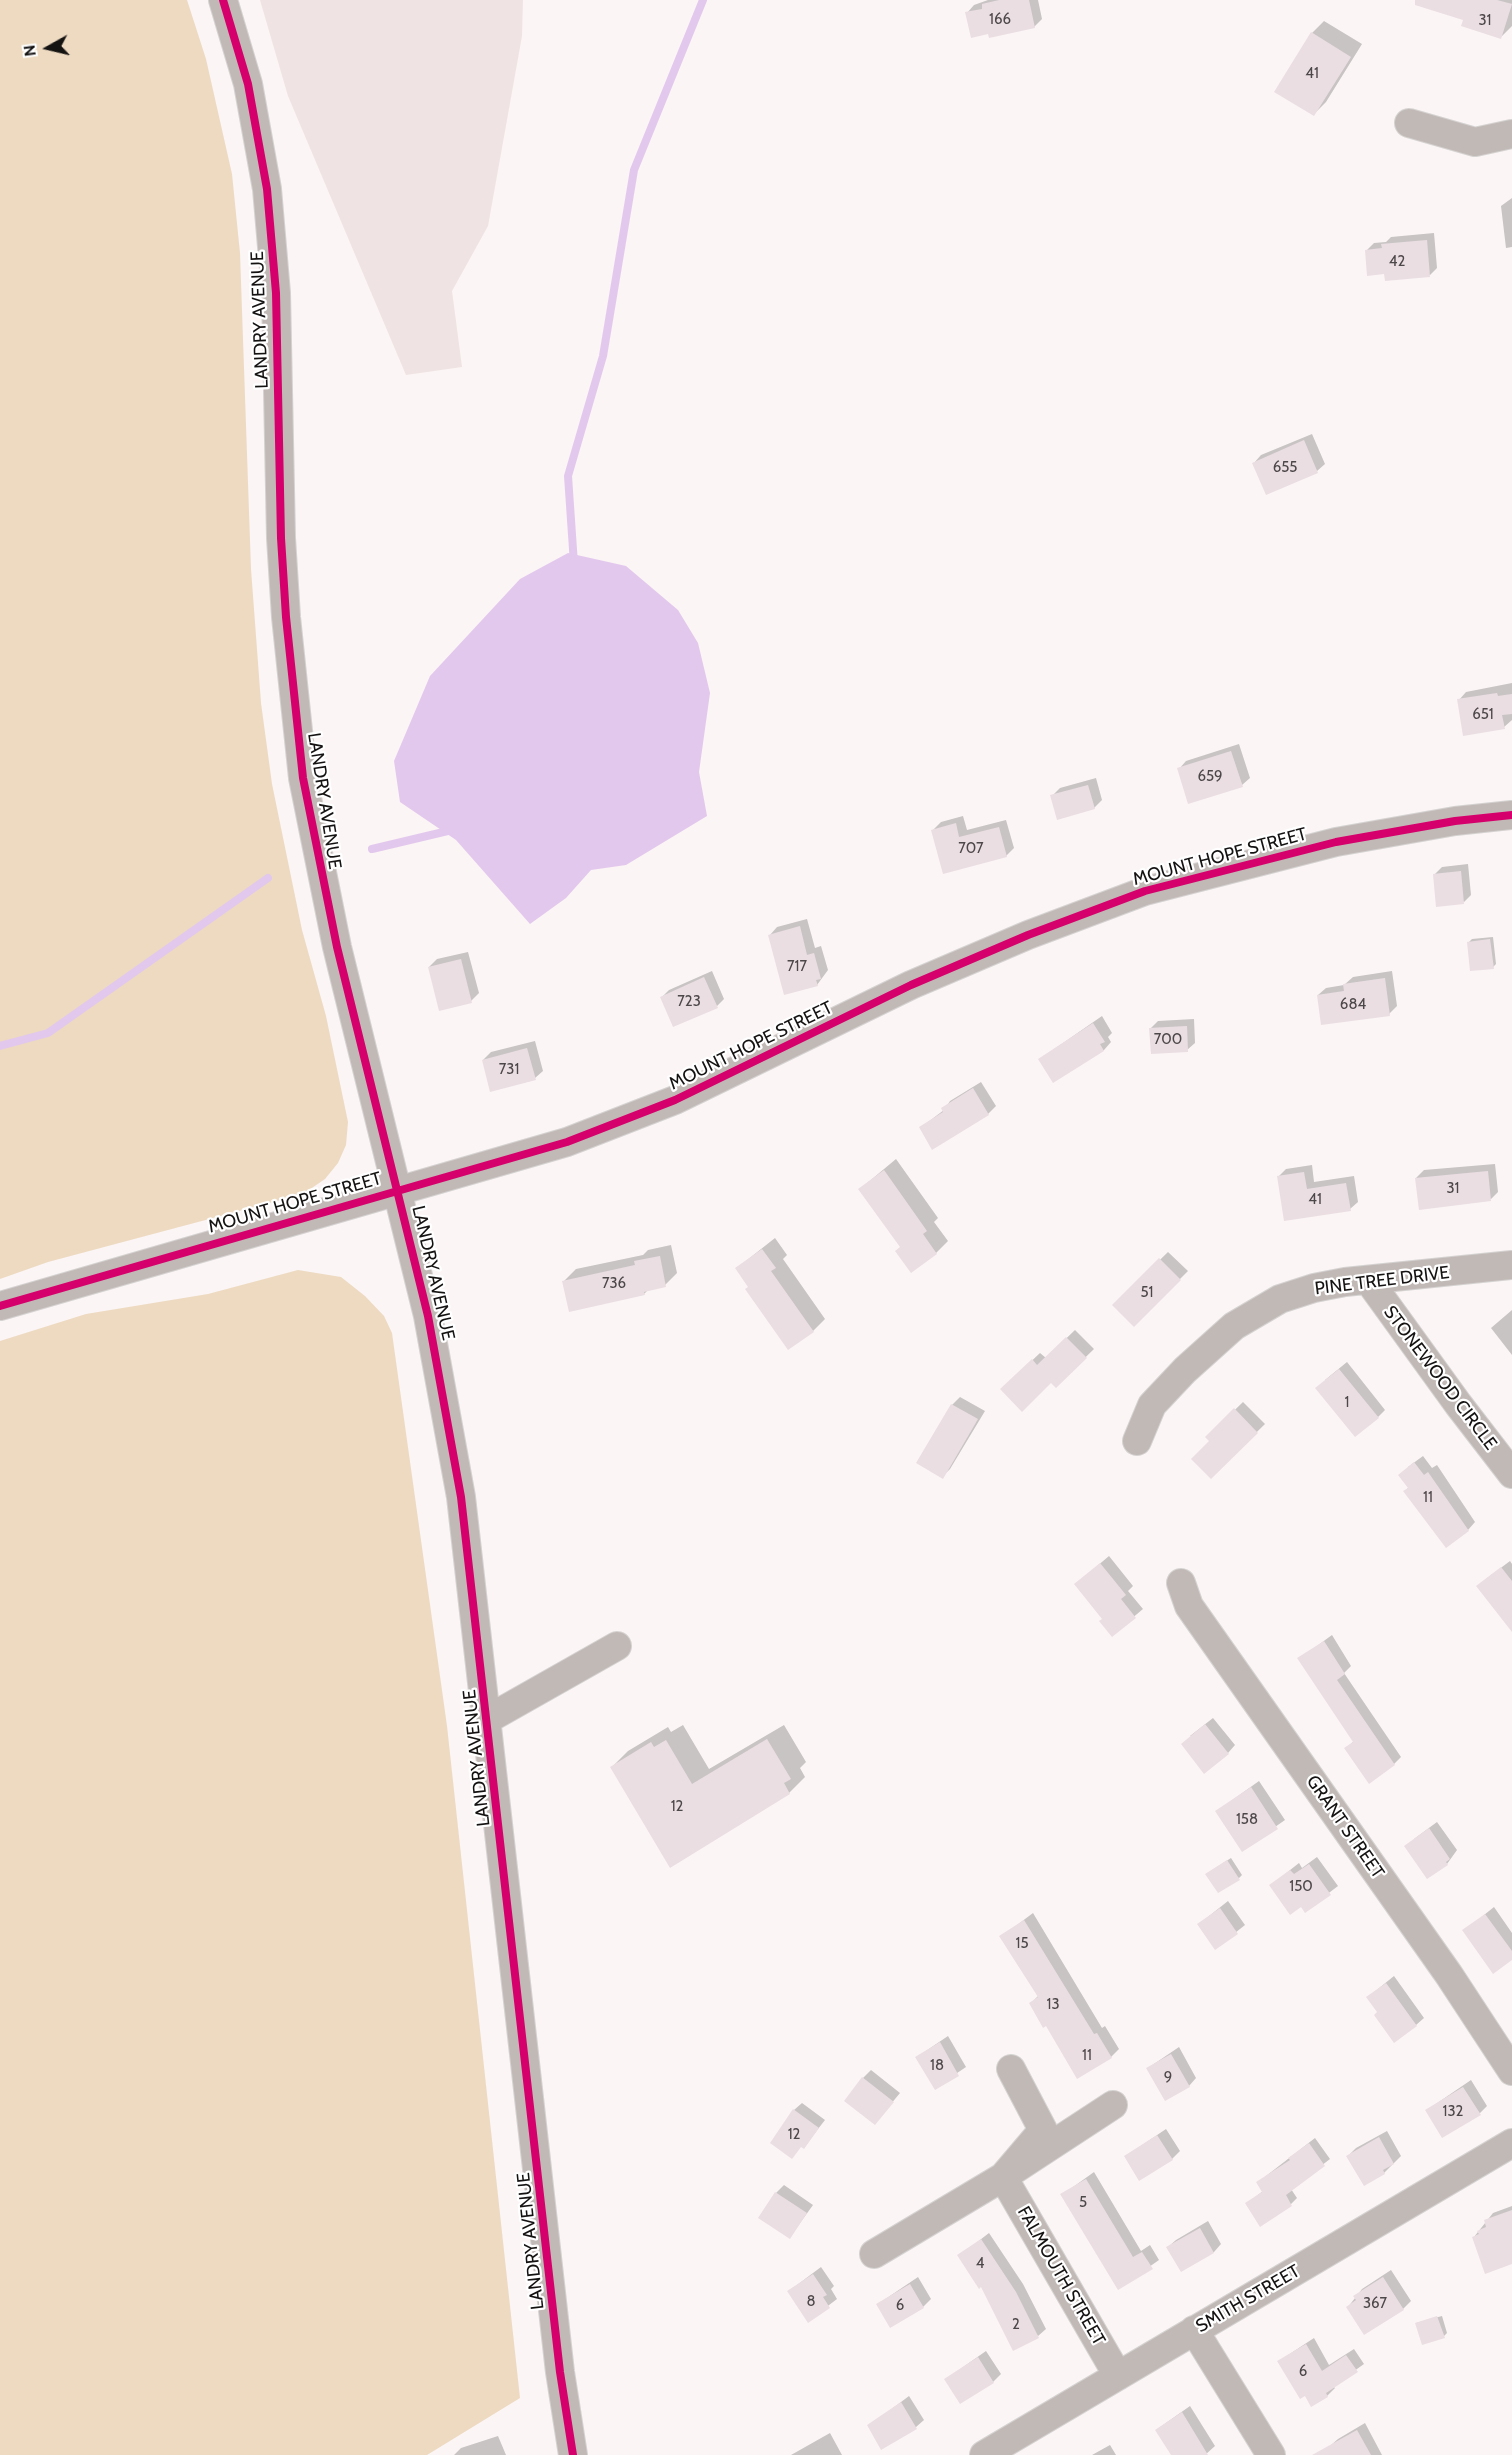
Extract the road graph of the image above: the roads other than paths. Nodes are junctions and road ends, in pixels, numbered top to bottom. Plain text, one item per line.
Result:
1 (223, 0) edge
2 (1409, 123) dead end
3 (1512, 134) edge
4 (1512, 814) edge
5 (398, 1189) junction
6 (1512, 1264) edge
7 (1369, 1281) junction
8 (0, 1306) edge
9 (1137, 1441) dead end
10 (1512, 1474) edge
11 (1180, 1583) dead end
12 (617, 1646) dead end
13 (488, 1719) junction
14 (1011, 2069) dead end
15 (1512, 2071) edge
16 (1113, 2105) dead end
17 (1512, 2143) edge
18 (1003, 2177) junction
19 (874, 2254) dead end
20 (1194, 2330) junction
21 (1118, 2376) junction
22 (573, 2455) edge
23 (984, 2455) edge
24 (1271, 2455) edge

1 - 5 street, LANDRY AVENUE
2 - 3 street
4 - 5 street, MOUNT HOPE STREET
5 - 8 street, MOUNT HOPE STREET
5 - 13 street, LANDRY AVENUE
6 - 7 street, PINE TREE DRIVE
7 - 9 street, PINE TREE DRIVE
7 - 10 street, STONEWOOD CIRCLE
11 - 15 street, GRANT STREET
12 - 13 street
13 - 22 street, LANDRY AVENUE
14 - 18 street
16 - 18 street
17 - 20 street, SMITH STREET
18 - 19 street
18 - 21 street, FALMOUTH STREET
20 - 21 street, SMITH STREET
20 - 24 street
21 - 23 street, SMITH STREET

